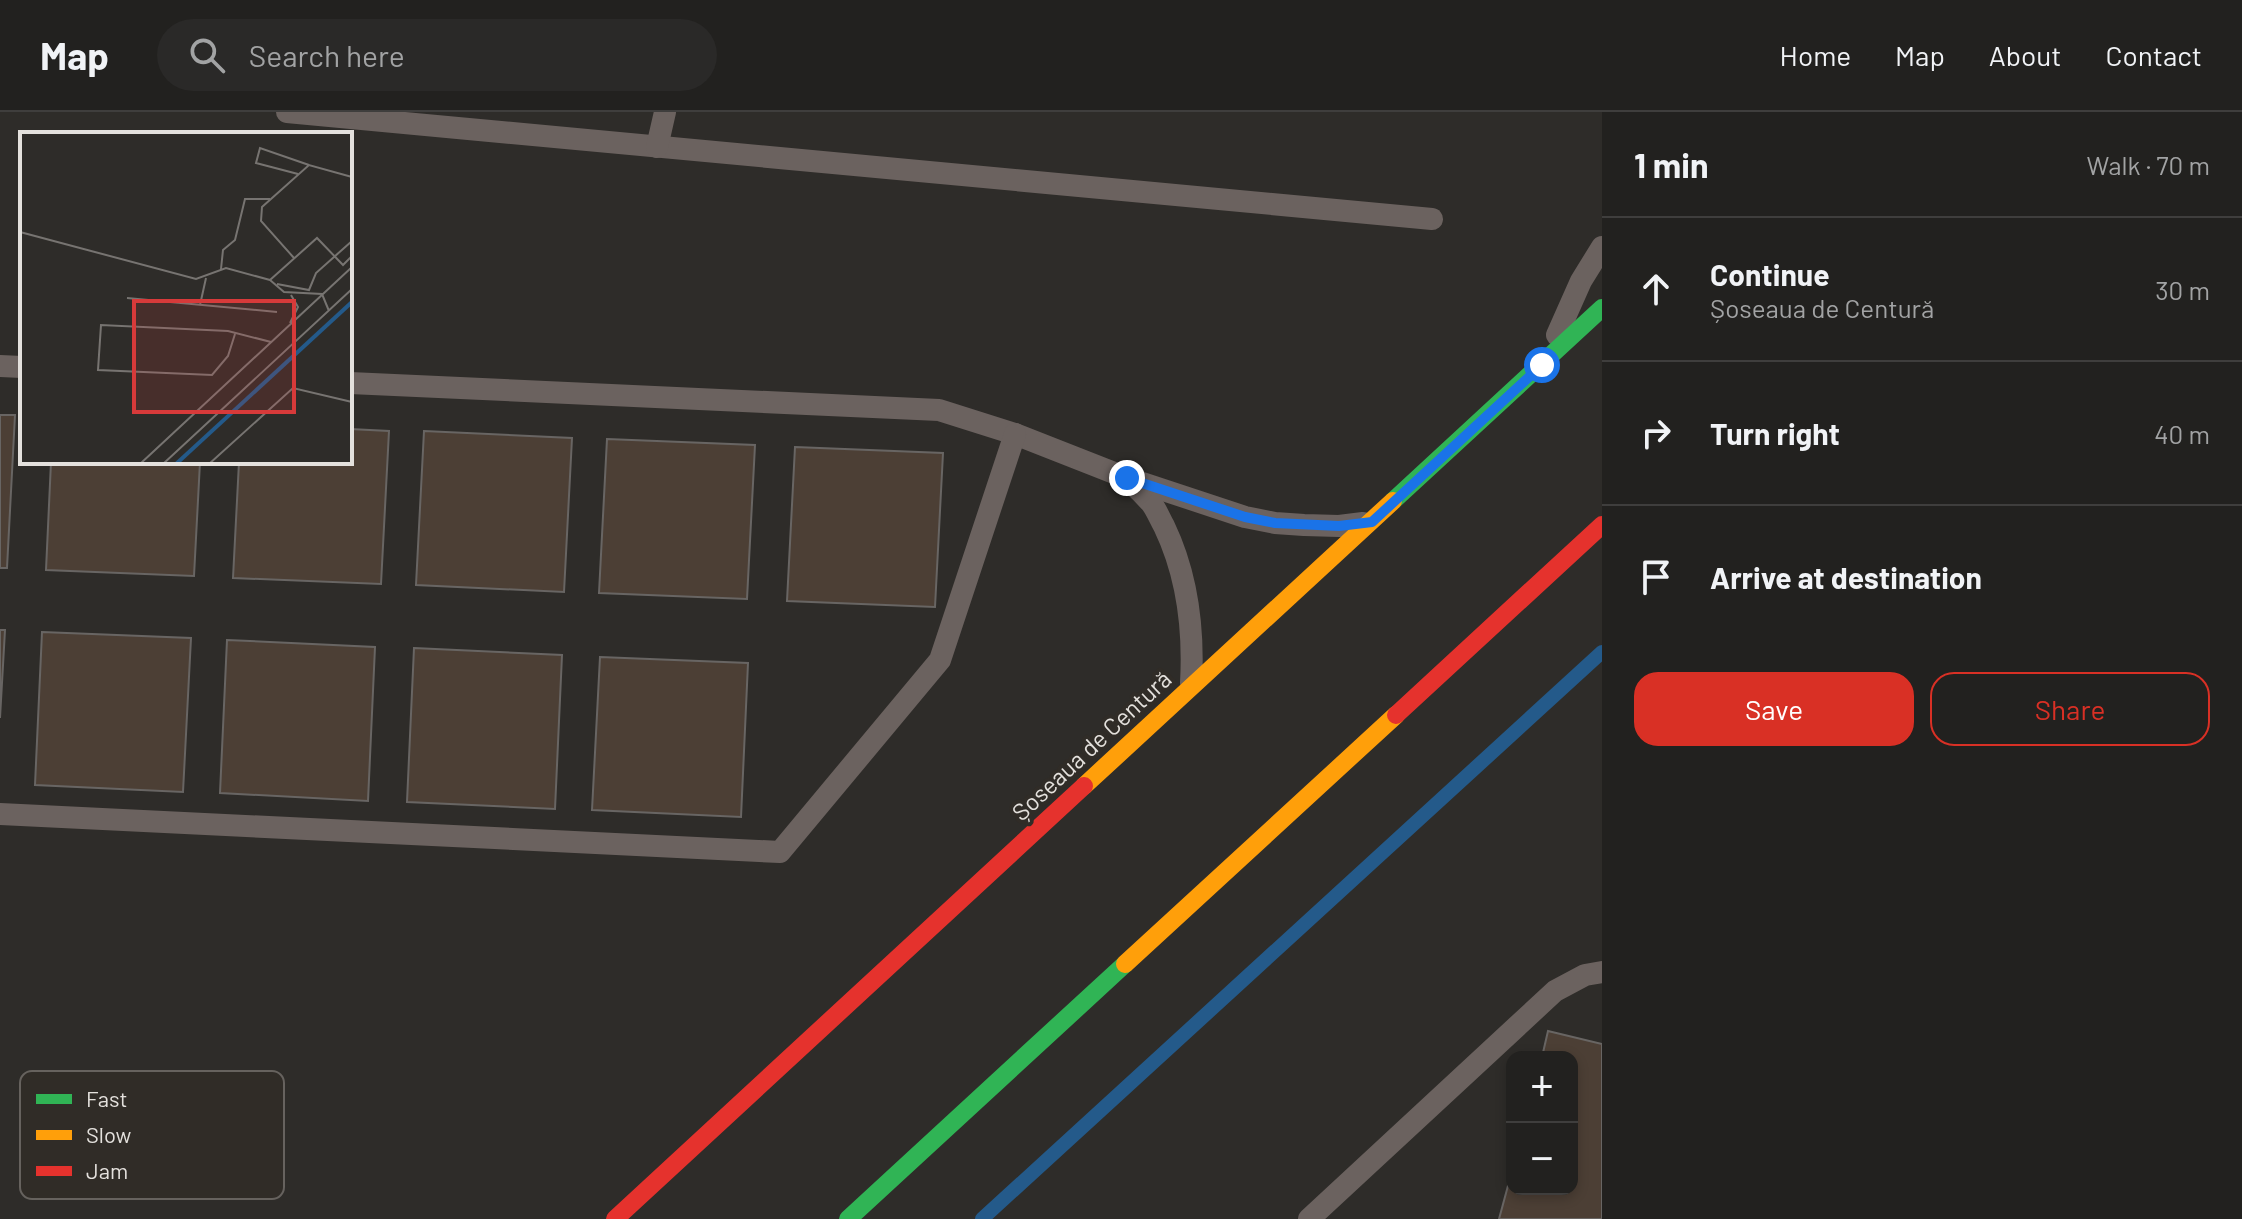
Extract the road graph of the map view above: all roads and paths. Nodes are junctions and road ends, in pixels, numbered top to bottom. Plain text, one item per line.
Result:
1 (287, 112) edge
2 (665, 112) edge
3 (657, 147) junction
4 (1432, 219) dead end
5 (1602, 247) edge
6 (1602, 308) edge
7 (1542, 365) junction
8 (0, 366) edge
9 (20, 367) edge
10 (352, 383) edge
11 (1015, 434) junction
12 (1127, 478) junction
13 (1372, 522) junction
14 (1602, 525) edge
15 (1191, 686) junction
16 (0, 814) edge
17 (1602, 972) edge
18 (615, 1219) edge
19 (848, 1219) edge
20 (1309, 1219) edge

1 - 3 lane
2 - 3 lane
3 - 4 lane
5 - 7 lane
6 - 7 main road, Șoseaua de Centură
7 - 13 main road, Șoseaua de Centură
8 - 9 lane
10 - 11 lane
11 - 12 lane
11 - 16 lane
12 - 13 lane
12 - 15 lane
13 - 15 main road, Șoseaua de Centură
14 - 19 main road
15 - 18 main road, Șoseaua de Centură
17 - 20 lane

